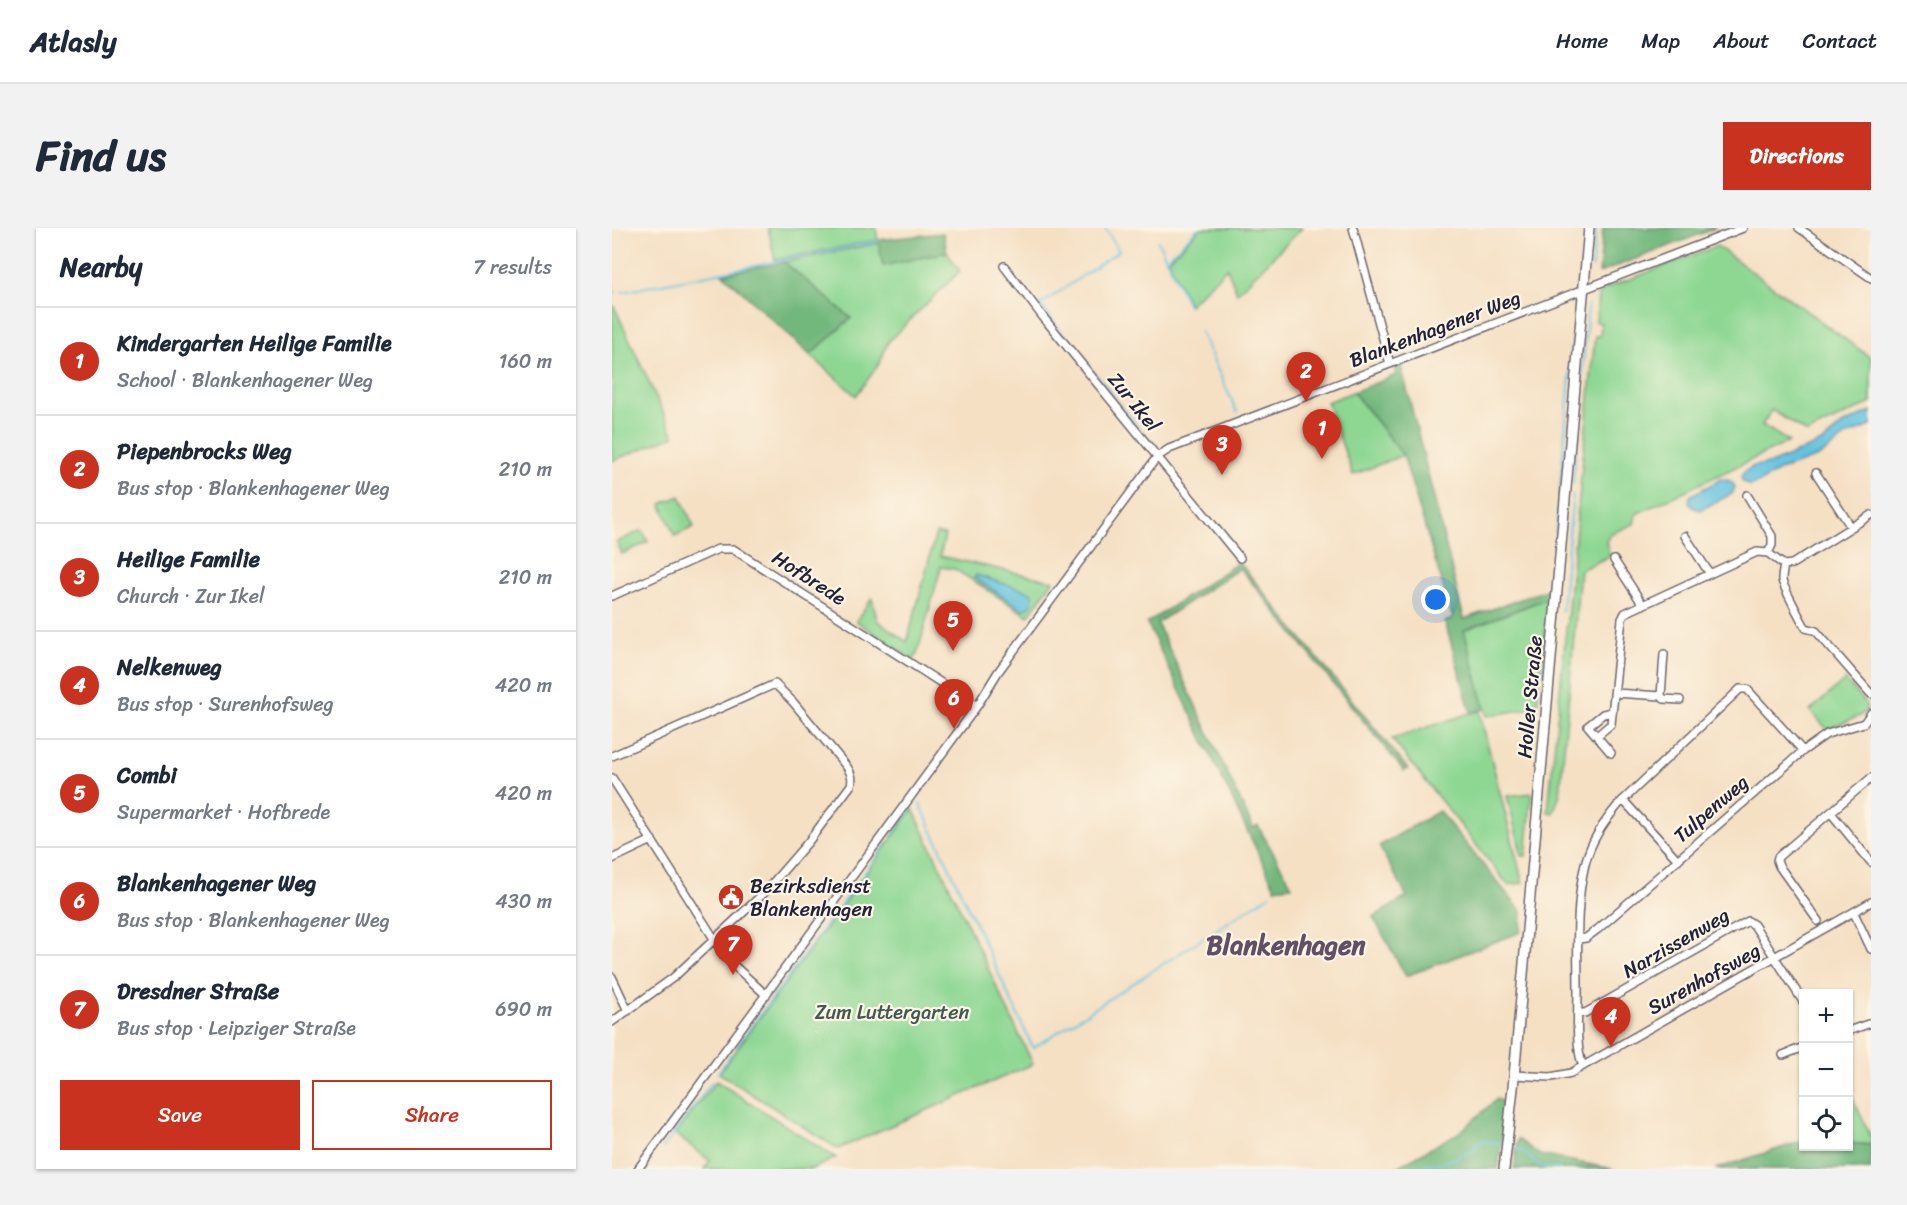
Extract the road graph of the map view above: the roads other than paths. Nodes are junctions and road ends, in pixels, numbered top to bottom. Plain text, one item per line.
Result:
1 (1353, 228) edge
2 (1589, 228) edge
3 (1743, 228) edge
4 (1799, 228) edge
5 (1004, 266) dead end
6 (1871, 278) edge
7 (1585, 288) junction
8 (1390, 364) junction
9 (1157, 457) junction
10 (1816, 473) dead end
11 (1747, 495) dead end
12 (1871, 515) edge
13 (1851, 527) junction
14 (1685, 536) dead end
15 (1768, 553) junction
16 (1240, 558) dead end
17 (1614, 560) dead end
18 (1784, 565) junction
19 (1710, 574) junction
20 (612, 596) edge
21 (1643, 605) junction
22 (1664, 654) dead end
23 (1615, 693) junction
24 (1871, 694) edge
25 (1662, 696) junction
26 (1680, 700) dead end
27 (977, 706) junction
28 (1612, 712) junction
29 (1871, 713) edge
30 (1867, 723) edge
31 (1597, 736) junction
32 (1803, 751) junction
33 (1611, 753) dead end
34 (612, 756) edge
35 (612, 778) edge
36 (1871, 778) edge
37 (1623, 800) junction
38 (1831, 813) junction
39 (652, 840) junction
40 (612, 859) edge
41 (1678, 860) junction
42 (1871, 862) edge
43 (1871, 902) edge
44 (1854, 913) junction
45 (1818, 921) dead end
46 (1578, 939) junction
47 (715, 940) junction
48 (1871, 949) edge
49 (1775, 958) junction
50 (612, 978) edge
51 (766, 995) junction
52 (1799, 997) edge
53 (628, 1011) junction
54 (1578, 1013) junction
55 (612, 1022) edge
56 (1871, 1023) edge
57 (1853, 1029) edge
58 (1799, 1049) edge
59 (1783, 1055) dead end
60 (1583, 1066) junction
61 (1514, 1075) junction
62 (638, 1169) edge
63 (1504, 1169) edge

1 - 8 street
2 - 7 street, Holler Straße
3 - 7 street, Blankenhagener Weg
4 - 6 street
5 - 9 street, Zur Ikel
7 - 8 street, Blankenhagener Weg
7 - 61 street, Holler Straße
8 - 9 street, Blankenhagener Weg
9 - 16 street, Zur Ikel
9 - 27 street, Blankenhagener Weg
10 - 13 street
11 - 15 street
12 - 13 street
13 - 18 street
14 - 19 street
15 - 18 street
15 - 19 street
17 - 21 street
18 - 24 street
19 - 21 street
20 - 27 street, Hofbrede
21 - 23 street
22 - 25 street
23 - 25 street
23 - 28 street
25 - 26 street
27 - 51 street, Blankenhagener Weg
28 - 31 street
28 - 31 street
29 - 30 street, Tulpenweg
30 - 32 street, Tulpenweg
31 - 33 street
32 - 37 street
32 - 41 street, Tulpenweg
34 - 47 street
35 - 39 street
36 - 38 street
37 - 41 street
37 - 46 street
38 - 42 street
38 - 45 street
39 - 40 street
39 - 47 street
41 - 46 street, Tulpenweg
43 - 44 street, Surenhofsweg
44 - 48 street
44 - 49 street, Surenhofsweg
46 - 54 street
47 - 51 street
47 - 53 street
49 - 52 street
49 - 54 street, Narzissenweg
49 - 60 street, Surenhofsweg
50 - 53 street
51 - 62 street, Blankenhagener Weg
53 - 55 street
54 - 60 street
56 - 57 street
58 - 59 street
60 - 61 street, Surenhofsweg
61 - 63 street, Holler Straße

